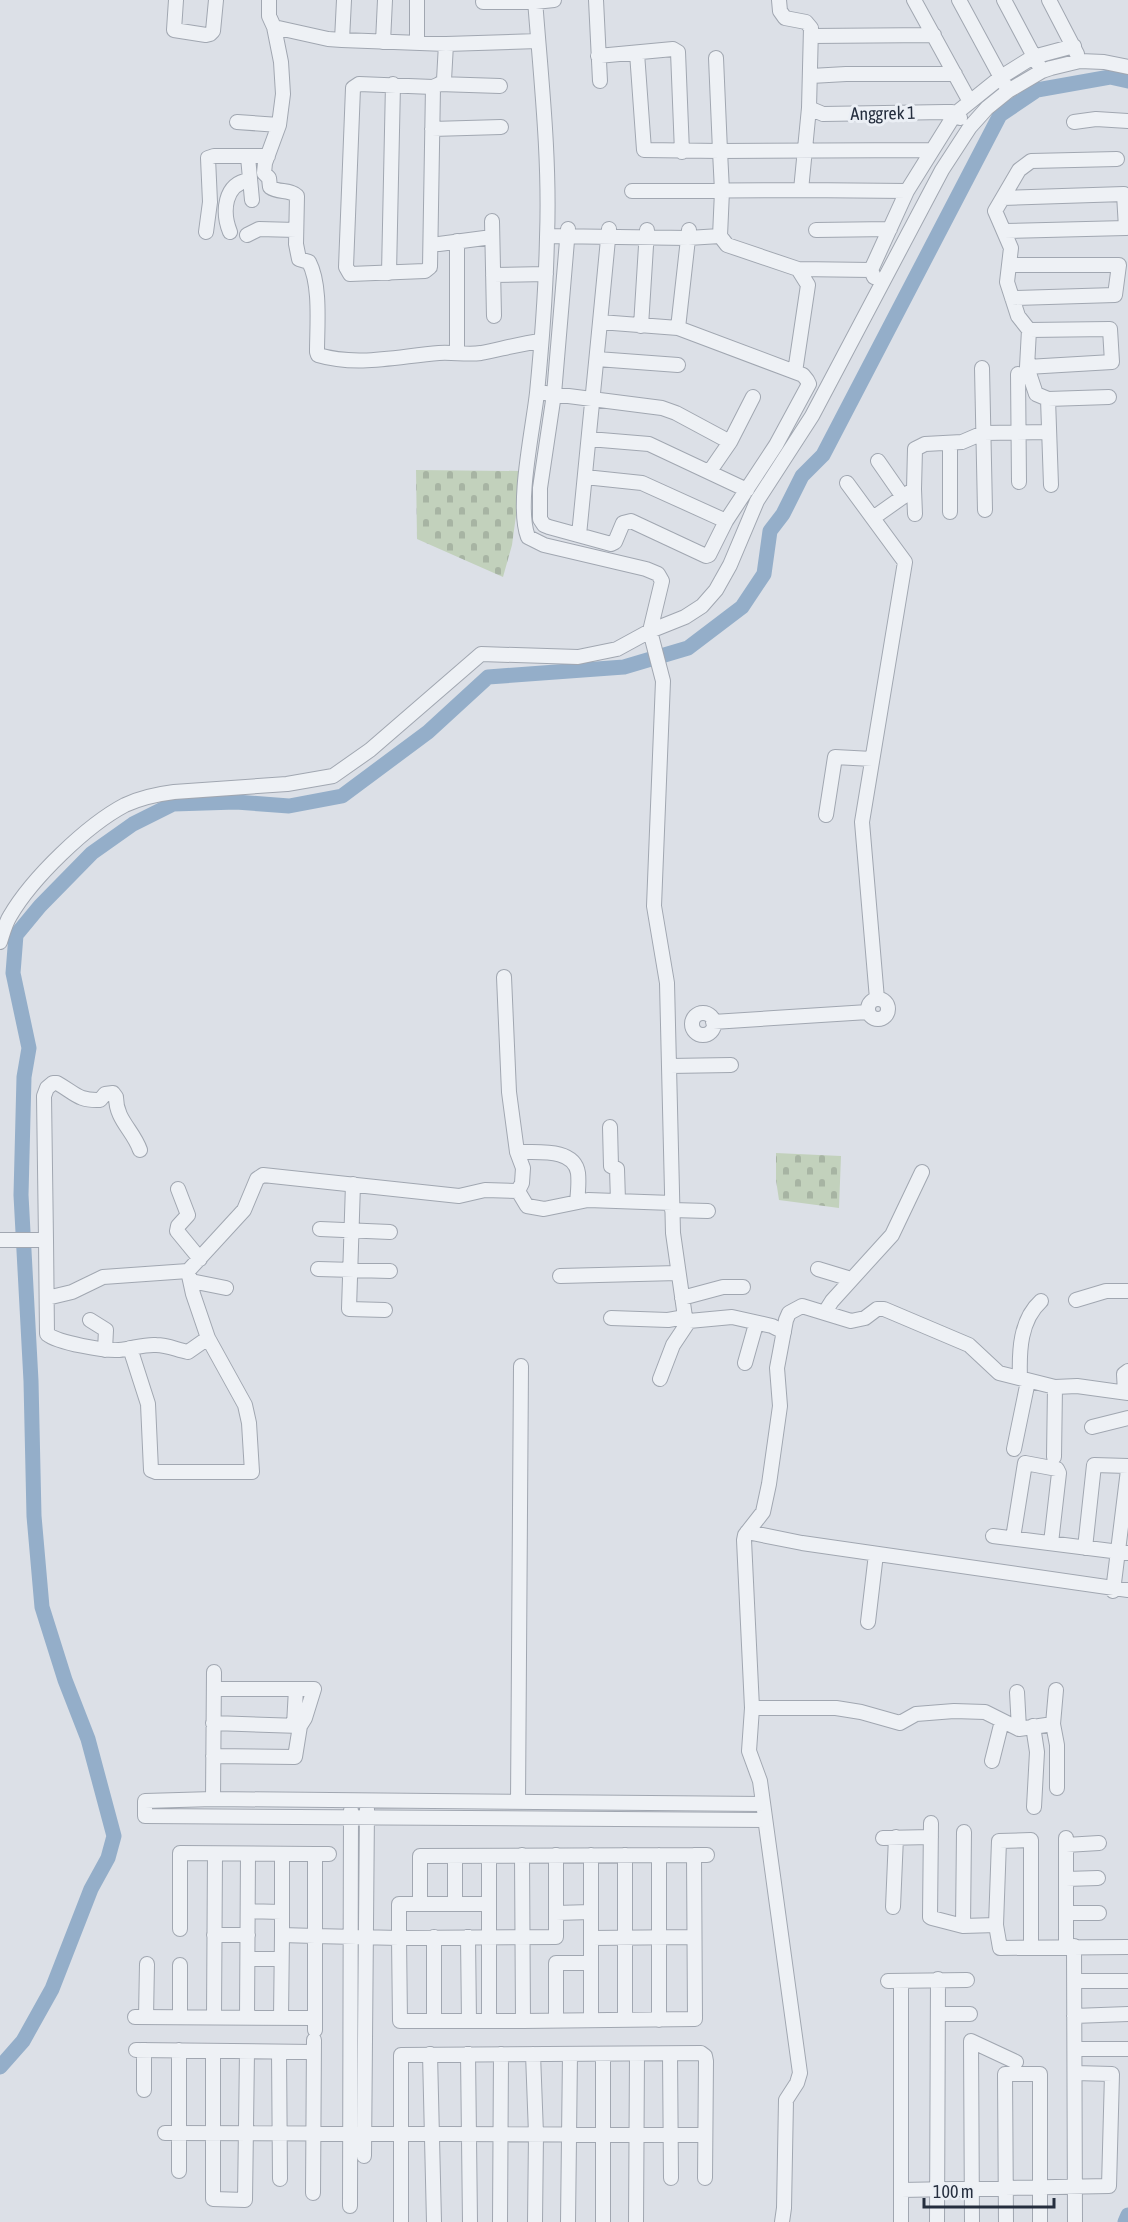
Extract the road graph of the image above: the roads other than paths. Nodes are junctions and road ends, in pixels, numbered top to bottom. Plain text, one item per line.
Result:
1 (176, 0) edge
2 (216, 0) edge
3 (269, 0) edge
4 (344, 0) edge
5 (385, 0) edge
6 (417, 0) edge
7 (554, 0) edge
8 (596, 0) edge
9 (779, 0) edge
10 (914, 0) edge
11 (959, 0) edge
12 (1004, 0) edge
13 (1049, 0) edge
14 (535, 1) edge
15 (483, 2) dead end
16 (274, 27) junction
17 (934, 35) junction
18 (812, 36) junction
19 (342, 40) junction
20 (538, 41) junction
21 (383, 42) junction
22 (417, 43) junction
23 (446, 44) junction
24 (1074, 46) junction
25 (637, 53) junction
26 (598, 56) junction
27 (717, 58) dead end
28 (1080, 61) junction
29 (1038, 64) junction
30 (1128, 67) edge
31 (955, 74) junction
32 (811, 76) junction
33 (1001, 77) junction
34 (600, 81) dead end
35 (393, 84) junction
36 (436, 86) junction
37 (500, 86) dead end
38 (1008, 91) junction
39 (970, 102) junction
40 (809, 108) junction
41 (962, 120) junction
42 (1128, 121) edge
43 (237, 122) dead end
44 (1074, 122) dead end
45 (279, 125) junction
46 (501, 127) dead end
47 (432, 129) junction
48 (931, 150) junction
49 (720, 151) junction
50 (804, 151) junction
51 (682, 152) junction
52 (268, 156) junction
53 (248, 157) junction
54 (1117, 159) dead end
55 (249, 180) junction
56 (801, 190) junction
57 (907, 190) junction
58 (632, 191) dead end
59 (722, 191) junction
60 (1003, 198) junction
61 (252, 200) dead end
62 (492, 221) dead end
63 (890, 229) junction
64 (296, 230) junction
65 (816, 230) dead end
66 (1004, 231) junction
67 (206, 232) dead end
68 (230, 232) dead end
69 (548, 232) junction
70 (720, 232) junction
71 (568, 233) junction
72 (608, 233) junction
73 (647, 234) junction
74 (688, 234) junction
75 (248, 235) dead end
76 (492, 237) junction
77 (457, 242) junction
78 (439, 244) dead end
79 (1009, 265) junction
80 (798, 269) junction
81 (389, 273) junction
82 (546, 274) junction
83 (493, 275) junction
84 (877, 281) junction
85 (1012, 298) junction
86 (494, 316) dead end
87 (600, 322) junction
88 (641, 326) junction
89 (678, 328) junction
90 (1029, 330) junction
91 (540, 341) junction
92 (457, 349) dead end
93 (597, 359) junction
94 (678, 365) dead end
95 (982, 368) dead end
96 (1022, 370) junction
97 (795, 372) junction
98 (537, 393) junction
99 (554, 394) junction
100 (753, 397) dead end
101 (1109, 397) dead end
102 (591, 398) junction
103 (1048, 399) junction
104 (1018, 432) junction
105 (1049, 432) junction
106 (983, 433) junction
107 (589, 439) junction
108 (730, 442) junction
109 (950, 443) junction
110 (878, 461) dead end
111 (710, 471) junction
112 (585, 477) junction
113 (1019, 482) dead end
114 (847, 483) dead end
115 (1051, 485) dead end
116 (747, 490) junction
117 (908, 493) junction
118 (985, 510) dead end
119 (950, 512) dead end
120 (915, 514) dead end
121 (873, 518) junction
122 (726, 522) junction
123 (579, 535) junction
124 (650, 633) junction
125 (872, 759) junction
126 (826, 814) dead end
127 (4, 917) edge
128 (0, 942) edge
129 (504, 977) dead end
130 (668, 1028) junction
131 (731, 1065) dead end
132 (669, 1066) junction
133 (610, 1126) dead end
134 (140, 1150) dead end
135 (517, 1152) junction
136 (922, 1172) dead end
137 (353, 1188) junction
138 (178, 1189) dead end
139 (321, 1190) dead end
140 (518, 1191) junction
141 (395, 1192) dead end
142 (618, 1201) junction
143 (577, 1202) junction
144 (672, 1207) junction
145 (708, 1211) dead end
146 (320, 1229) dead end
147 (352, 1230) junction
148 (390, 1232) dead end
149 (3, 1240) edge
150 (41, 1240) junction
151 (200, 1259) junction
152 (318, 1269) dead end
153 (818, 1269) dead end
154 (350, 1270) junction
155 (390, 1271) dead end
156 (678, 1273) junction
157 (190, 1276) junction
158 (560, 1276) dead end
159 (851, 1279) junction
160 (743, 1287) dead end
161 (226, 1288) dead end
162 (1128, 1291) edge
163 (47, 1298) junction
164 (682, 1298) junction
165 (1076, 1300) dead end
166 (1041, 1301) dead end
167 (385, 1310) dead end
168 (825, 1312) junction
169 (611, 1318) dead end
170 (687, 1319) junction
171 (90, 1320) dead end
172 (756, 1324) junction
173 (784, 1332) junction
174 (208, 1338) junction
175 (130, 1348) junction
176 (105, 1350) junction
177 (745, 1363) dead end
178 (521, 1366) dead end
179 (1128, 1371) edge
180 (660, 1379) dead end
181 (1024, 1380) junction
182 (1055, 1387) junction
183 (1126, 1392) edge
184 (1128, 1418) edge
185 (1092, 1427) dead end
186 (1014, 1449) dead end
187 (1054, 1457) dead end
188 (1128, 1468) edge
189 (747, 1532) junction
190 (993, 1536) dead end
191 (1013, 1539) junction
192 (1051, 1543) junction
193 (1085, 1548) junction
194 (1123, 1553) edge
195 (876, 1554) junction
196 (1113, 1589) junction
197 (1128, 1590) edge
198 (868, 1622) dead end
199 (214, 1672) dead end
200 (214, 1689) junction
201 (1056, 1690) dead end
202 (1017, 1692) dead end
203 (752, 1708) junction
204 (1002, 1721) junction
205 (213, 1723) junction
206 (1053, 1724) junction
207 (297, 1726) junction
208 (1034, 1726) junction
209 (1019, 1729) junction
210 (213, 1756) junction
211 (992, 1761) dead end
212 (1057, 1788) dead end
213 (213, 1799) junction
214 (367, 1801) junction
215 (351, 1802) junction
216 (523, 1802) junction
217 (763, 1803) junction
218 (1034, 1807) dead end
219 (351, 1818) junction
220 (367, 1818) junction
221 (527, 1819) junction
222 (765, 1820) junction
223 (964, 1832) dead end
224 (1099, 1844) dead end
225 (215, 1854) junction
226 (248, 1854) junction
227 (282, 1854) junction
228 (315, 1854) junction
229 (330, 1854) dead end
230 (556, 1855) junction
231 (591, 1855) junction
232 (625, 1855) junction
233 (659, 1855) junction
234 (455, 1856) junction
235 (489, 1856) junction
236 (522, 1856) junction
237 (1098, 1878) dead end
238 (1066, 1879) junction
239 (420, 1904) junction
240 (455, 1904) junction
241 (489, 1904) junction
242 (893, 1907) dead end
243 (248, 1911) junction
244 (281, 1912) junction
245 (591, 1912) junction
246 (556, 1913) junction
247 (1066, 1913) junction
248 (1099, 1913) dead end
249 (996, 1925) junction
250 (963, 1926) junction
251 (180, 1929) dead end
252 (214, 1935) junction
253 (248, 1935) junction
254 (282, 1935) junction
255 (315, 1936) junction
256 (359, 1937) junction
257 (434, 1937) junction
258 (468, 1937) junction
259 (489, 1937) junction
260 (523, 1937) junction
261 (556, 1937) junction
262 (625, 1937) junction
263 (659, 1937) junction
264 (694, 1937) junction
265 (399, 1938) junction
266 (591, 1938) junction
267 (1070, 1946) junction
268 (1031, 1947) junction
269 (1128, 1947) edge
270 (248, 1959) junction
271 (281, 1959) junction
272 (556, 1963) junction
273 (591, 1963) junction
274 (147, 1964) dead end
275 (180, 1965) dead end
276 (938, 1979) junction
277 (967, 1980) dead end
278 (1074, 1981) junction
279 (1128, 1981) edge
280 (938, 2014) junction
281 (970, 2014) dead end
282 (1128, 2014) edge
283 (180, 2016) junction
284 (1074, 2016) junction
285 (214, 2017) junction
286 (247, 2017) junction
287 (281, 2017) junction
288 (556, 2020) junction
289 (591, 2020) junction
290 (625, 2020) junction
291 (659, 2020) junction
292 (434, 2021) junction
293 (469, 2021) junction
294 (489, 2021) junction
295 (523, 2021) junction
296 (315, 2035) junction
297 (1075, 2049) junction
298 (1128, 2049) edge
299 (179, 2050) junction
300 (213, 2051) junction
301 (248, 2052) junction
302 (279, 2052) junction
303 (430, 2054) junction
304 (468, 2054) junction
305 (501, 2054) junction
306 (533, 2054) junction
307 (570, 2054) junction
308 (603, 2054) junction
309 (637, 2054) junction
310 (670, 2054) junction
311 (1016, 2062) dead end
312 (1075, 2073) junction
313 (144, 2090) dead end
314 (172, 2133) junction
315 (212, 2133) junction
316 (247, 2133) junction
317 (280, 2133) junction
318 (314, 2133) junction
319 (357, 2133) junction
320 (400, 2133) junction
321 (433, 2134) junction
322 (469, 2134) junction
323 (501, 2134) junction
324 (536, 2134) junction
325 (569, 2134) junction
326 (601, 2134) junction
327 (638, 2134) junction
328 (671, 2135) junction
329 (705, 2135) junction
330 (364, 2156) dead end
331 (179, 2171) dead end
332 (671, 2178) dead end
333 (705, 2178) dead end
334 (280, 2179) dead end
335 (937, 2188) junction
336 (1040, 2188) junction
337 (1076, 2188) junction
338 (972, 2189) junction
339 (1006, 2189) junction
340 (901, 2190) junction
341 (313, 2193) dead end
342 (350, 2206) dead end
343 (401, 2222) edge
344 (434, 2222) edge
345 (470, 2222) edge
346 (500, 2222) edge
347 (535, 2222) edge
348 (568, 2222) edge
349 (603, 2222) edge
350 (636, 2222) edge
351 (782, 2222) edge
352 (901, 2222) edge
353 (937, 2222) edge
354 (972, 2222) edge
355 (1006, 2222) edge
356 (1040, 2222) edge
357 (1075, 2222) edge

1 - 2 street
3 - 16 street
4 - 19 street
5 - 21 street
6 - 22 street
7 - 14 street
8 - 26 street
9 - 18 street
10 - 17 street
11 - 33 street
12 - 29 street
13 - 24 street
14 - 15 street
14 - 20 street
16 - 19 street
16 - 45 street
17 - 18 street
17 - 31 street
18 - 32 street
19 - 21 street
20 - 23 street
20 - 69 street
21 - 22 street
22 - 23 street
23 - 36 street
24 - 28 street
24 - 29 street
25 - 26 street
25 - 51 street
25 - 51 street
26 - 34 street
27 - 49 street
28 - 29 street
28 - 30 street
29 - 33 street
29 - 38 street
31 - 32 street
31 - 39 street
32 - 40 street
33 - 38 street
33 - 39 street
35 - 36 street
35 - 81 street
35 - 81 street
36 - 37 street
36 - 47 street
38 - 41 street
39 - 41 street
40 - 41 street, Anggrek 1
40 - 50 street
41 - 48 street
41 - 84 street
42 - 44 street
43 - 45 street
45 - 52 street
46 - 47 street
47 - 81 street
48 - 50 street
48 - 57 street
49 - 50 street
49 - 51 street
49 - 59 street
50 - 56 street
52 - 53 street
52 - 64 street
53 - 55 street
53 - 67 street
54 - 60 street
55 - 61 street
55 - 68 street
56 - 57 street
56 - 59 street
57 - 63 street
58 - 59 street
59 - 70 street
60 - 66 street
60 - 66 street
62 - 76 street
63 - 65 street
63 - 84 street
64 - 75 street
64 - 91 street
66 - 79 street
69 - 71 street
69 - 82 street
70 - 74 street
70 - 80 street
71 - 72 street
71 - 99 street
72 - 73 street
72 - 87 street
73 - 74 street
73 - 88 street
74 - 89 street
76 - 77 street
76 - 83 street
77 - 78 street
77 - 92 street
79 - 85 street
79 - 85 street
80 - 84 street
80 - 97 street
82 - 83 street
82 - 91 street
83 - 86 street
84 - 124 street
85 - 90 street
87 - 88 street
87 - 93 street
88 - 89 street
89 - 97 street
90 - 96 street
90 - 96 street
91 - 98 street
93 - 94 street
93 - 102 street
95 - 106 street
96 - 103 street
96 - 104 street
97 - 116 street
98 - 99 street
98 - 124 street
99 - 102 street
99 - 123 street
100 - 108 street
101 - 103 street
102 - 107 street
102 - 108 street
103 - 105 street
104 - 105 street
104 - 106 street
104 - 113 street
105 - 115 street
106 - 109 street
106 - 118 street
107 - 111 street
107 - 112 street
108 - 111 street
109 - 117 street
109 - 119 street
110 - 117 street
111 - 116 street
112 - 122 street
112 - 123 street
114 - 121 street
116 - 122 street
117 - 120 street
117 - 121 street
121 - 125 street
122 - 123 street
124 - 127 street
124 - 130 street
125 - 126 street
125 - 130 street
127 - 128 street
129 - 135 street
130 - 132 street
131 - 132 street
132 - 144 street
133 - 142 street
134 - 150 street
135 - 140 street
135 - 143 street
136 - 159 street
137 - 139 street
137 - 140 street
137 - 141 street
137 - 147 street
137 - 151 street
138 - 151 street
140 - 143 street
142 - 143 street
142 - 144 street
144 - 145 street
144 - 156 street
146 - 147 street
147 - 148 street
147 - 154 street
149 - 150 street
150 - 163 street
151 - 157 street
152 - 154 street
153 - 159 street
154 - 155 street
154 - 167 street
156 - 158 street
156 - 164 street
157 - 161 street
157 - 163 street
157 - 174 street
159 - 168 street
160 - 164 street
162 - 165 street
163 - 176 street
164 - 170 street
166 - 181 street
168 - 173 street
168 - 181 street
169 - 170 street
170 - 172 street
170 - 180 street
171 - 176 street
172 - 173 street
172 - 177 street
173 - 189 street
174 - 175 street
174 - 175 street
175 - 176 street
178 - 216 street
179 - 183 street
181 - 182 street
181 - 186 street
182 - 183 street
182 - 187 street
184 - 185 street
188 - 193 street
188 - 194 street
189 - 195 street
189 - 203 street
190 - 191 street
191 - 192 street
191 - 192 street
192 - 193 street
193 - 194 street
194 - 196 street
195 - 196 street
195 - 198 street
196 - 197 street
199 - 200 street
200 - 205 street
200 - 207 street
201 - 206 street
202 - 209 street
203 - 204 street
203 - 217 street
204 - 209 street
204 - 211 street
205 - 207 street
205 - 210 street
206 - 208 street
206 - 212 street
207 - 210 street
208 - 209 street
208 - 218 street
210 - 213 street
213 - 215 street
213 - 219 street
214 - 215 street
214 - 216 street
214 - 220 street
215 - 219 street
216 - 217 street
216 - 221 street
217 - 222 street
219 - 220 street
219 - 256 street
220 - 221 street
220 - 256 street
221 - 222 street
222 - 351 street
223 - 250 street
224 - 238 street
225 - 226 street
225 - 251 street
225 - 252 street
226 - 227 street
226 - 243 street
227 - 228 street
227 - 244 street
228 - 229 street
228 - 255 street
230 - 231 street
230 - 236 street
230 - 246 street
231 - 232 street
231 - 245 street
232 - 233 street
232 - 262 street
233 - 263 street
233 - 264 street
234 - 235 street
234 - 239 street
234 - 240 street
235 - 236 street
235 - 241 street
236 - 260 street
237 - 238 street
238 - 247 street
239 - 240 street
239 - 265 street
240 - 241 street
241 - 259 street
242 - 250 street
243 - 244 street
243 - 253 street
244 - 254 street
245 - 246 street
245 - 266 street
246 - 261 street
247 - 248 street
247 - 267 street
249 - 250 street
249 - 268 street
249 - 268 street
252 - 253 street
252 - 285 street
253 - 270 street
254 - 255 street
254 - 271 street
255 - 256 street
255 - 296 street
256 - 265 street
256 - 319 street
257 - 258 street
257 - 265 street
257 - 292 street
258 - 259 street
258 - 293 street
259 - 260 street
259 - 294 street
260 - 261 street
260 - 295 street
261 - 272 street
262 - 263 street
262 - 266 street
262 - 290 street
263 - 264 street
263 - 291 street
264 - 291 street
265 - 292 street
266 - 273 street
267 - 268 street
267 - 269 street
267 - 278 street
270 - 271 street
270 - 286 street
271 - 287 street
272 - 273 street
272 - 288 street
273 - 289 street
274 - 283 street
275 - 283 street
276 - 277 street
276 - 280 street
276 - 340 street
278 - 279 street
278 - 284 street
280 - 281 street
280 - 335 street
282 - 284 street
283 - 285 street
284 - 297 street
285 - 286 street
286 - 287 street
287 - 296 street
288 - 289 street
288 - 295 street
289 - 290 street
290 - 291 street
292 - 293 street
293 - 294 street
294 - 295 street
296 - 302 street
296 - 318 street
297 - 298 street
297 - 312 street
299 - 300 street
299 - 313 street
299 - 314 street
300 - 301 street
300 - 315 street
301 - 302 street
301 - 316 street
302 - 317 street
303 - 304 street
303 - 320 street
303 - 321 street
304 - 305 street
304 - 322 street
305 - 306 street
305 - 323 street
306 - 307 street
306 - 324 street
307 - 308 street
307 - 325 street
308 - 309 street
308 - 326 street
309 - 310 street
309 - 327 street
310 - 328 street
310 - 329 street
311 - 338 street
312 - 337 street
312 - 337 street
314 - 315 street
314 - 331 street
315 - 316 street
315 - 316 street
316 - 317 street
317 - 318 street
317 - 334 street
318 - 319 street
318 - 341 street
319 - 320 street
319 - 330 street
319 - 342 street
320 - 321 street
320 - 343 street
321 - 322 street
321 - 344 street
322 - 323 street
322 - 345 street
323 - 324 street
323 - 346 street
324 - 325 street
324 - 347 street
325 - 326 street
325 - 348 street
326 - 327 street
326 - 349 street
327 - 328 street
327 - 350 street
328 - 329 street
328 - 332 street
329 - 333 street
335 - 338 street
335 - 340 street
335 - 353 street
336 - 337 street
336 - 339 street
336 - 339 street
336 - 356 street
337 - 357 street
338 - 339 street
338 - 354 street
339 - 355 street
340 - 352 street

